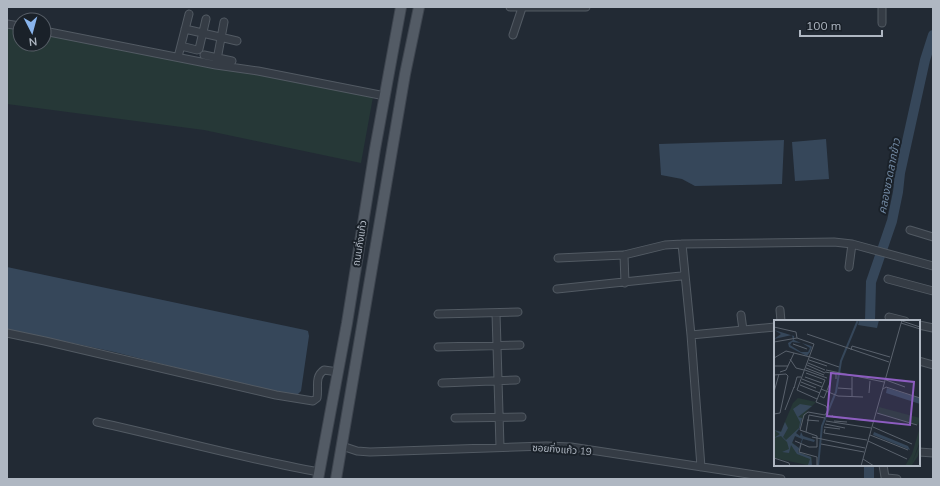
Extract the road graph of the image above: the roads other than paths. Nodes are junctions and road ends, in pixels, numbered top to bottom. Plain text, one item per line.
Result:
1 (401, 7) edge
2 (418, 7) edge
3 (510, 7) edge
4 (586, 7) edge
5 (882, 7) edge
6 (522, 8) edge
7 (189, 14) dead end
8 (206, 19) dead end
9 (224, 22) dead end
10 (882, 23) dead end
11 (185, 29) junction
12 (52, 33) edge
13 (203, 34) junction
14 (513, 35) dead end
15 (221, 38) junction
16 (238, 41) dead end
17 (181, 46) junction
18 (204, 55) dead end
19 (178, 57) junction
20 (216, 61) junction
21 (232, 61) dead end
22 (385, 96) junction
23 (910, 230) dead end
24 (933, 237) edge
25 (682, 244) junction
26 (852, 244) junction
27 (624, 254) junction
28 (558, 258) dead end
29 (933, 266) edge
30 (849, 267) dead end
31 (681, 276) dead end
32 (888, 279) dead end
33 (625, 283) junction
34 (558, 289) dead end
35 (933, 292) edge
36 (780, 310) dead end
37 (518, 312) dead end
38 (496, 313) junction
39 (438, 314) dead end
40 (741, 315) dead end
41 (889, 317) dead end
42 (781, 320) edge
43 (900, 320) edge
44 (920, 325) edge
45 (774, 327) edge
46 (933, 328) edge
47 (743, 330) junction
48 (7, 333) edge
49 (691, 335) junction
50 (496, 345) junction
51 (520, 345) dead end
52 (438, 347) dead end
53 (920, 361) edge
54 (933, 365) edge
55 (338, 372) junction
56 (498, 380) junction
57 (516, 380) dead end
58 (442, 383) dead end
59 (499, 417) junction
60 (522, 417) dead end
61 (455, 418) dead end
62 (97, 422) dead end
63 (342, 446) junction
64 (500, 447) junction
65 (920, 452) edge
66 (933, 453) edge
67 (883, 466) edge
68 (701, 467) junction
69 (319, 476) edge
70 (336, 479) edge
71 (781, 479) edge
72 (897, 479) edge

1 - 22 main road, ถนนกิ่งแก้ว
2 - 63 main road, ถนนกิ่งแก้ว
3 - 6 street
4 - 6 street
5 - 10 street
6 - 14 street
7 - 11 street
8 - 13 street
9 - 15 street
11 - 13 street
11 - 17 street
12 - 19 street
13 - 15 street
13 - 17 street
15 - 16 street
15 - 20 street
17 - 19 street
18 - 20 street
19 - 20 street
20 - 21 street
20 - 22 street
22 - 55 main road, ถนนกิ่งแก้ว
23 - 24 street
25 - 26 street
25 - 27 street
25 - 49 street
26 - 29 street
26 - 30 street
27 - 28 street
27 - 33 street
31 - 33 street
32 - 35 street
33 - 34 street
36 - 42 street
37 - 38 street
38 - 39 street
38 - 50 street
40 - 47 street
41 - 43 street
44 - 46 street
45 - 47 street
47 - 49 street
48 - 55 street
49 - 68 street
50 - 51 street
50 - 52 street
50 - 56 street
53 - 54 street
55 - 69 main road, ถนนกิ่งแก้ว
56 - 57 street
56 - 58 street
56 - 59 street
59 - 60 street
59 - 61 street
59 - 64 street
62 - 69 street
63 - 64 street, ซอยกิ่งแก้ว 19
63 - 70 main road, ถนนกิ่งแก้ว
64 - 68 street, ซอยกิ่งแก้ว 19
65 - 66 street
67 - 72 street
68 - 71 street, ซอยกิ่งแก้ว 19

